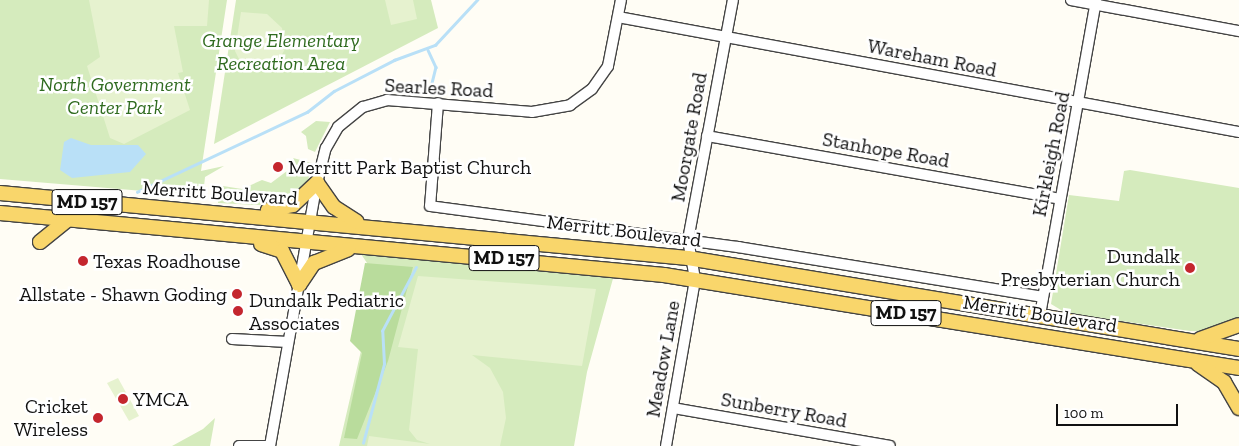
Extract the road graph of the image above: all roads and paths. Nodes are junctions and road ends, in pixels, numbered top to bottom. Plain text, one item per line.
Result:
1 (621, 0) edge
2 (733, 0) edge
3 (1071, 0) edge
4 (1095, 3) edge
5 (618, 17) junction
6 (1239, 31) edge
7 (726, 38) junction
8 (438, 103) junction
9 (1079, 104) junction
10 (1239, 132) edge
11 (707, 136) junction
12 (317, 183) junction
13 (0, 193) edge
14 (1060, 199) junction
15 (0, 213) edge
16 (228, 214) junction
17 (310, 220) junction
18 (67, 221) junction
19 (362, 225) junction
20 (172, 228) junction
21 (688, 240) junction
22 (306, 241) junction
23 (40, 242) dead end
24 (359, 246) junction
25 (688, 258) junction
26 (695, 279) junction
27 (299, 285) junction
28 (1043, 297) junction
29 (1040, 315) junction
30 (1239, 325) edge
31 (232, 339) dead end
32 (1191, 341) junction
33 (288, 342) junction
34 (1239, 349) edge
35 (1184, 359) junction
36 (1239, 368) edge
37 (673, 408) junction
38 (1239, 408) edge
39 (239, 446) edge
40 (270, 446) edge
41 (666, 446) edge
42 (890, 446) edge

1 - 5 street, Searles Road
2 - 7 street, Moorgate Road
3 - 4 street
4 - 6 street
4 - 9 street, Kirkleigh Road
5 - 7 street, Wareham Road
5 - 8 street, Searles Road
7 - 9 street, Wareham Road
7 - 11 street, Moorgate Road
8 - 12 street, Searles Road
8 - 21 street, Merritt Boulevard
9 - 10 street, Wareham Road
9 - 14 street, Kirkleigh Road
11 - 14 street, Stanhope Road
11 - 21 street, Moorgate Road
12 - 16 main road
12 - 17 street, Searles Road
12 - 19 main road
13 - 16 main road, Merritt Boulevard / MD 157
14 - 28 street, Kirkleigh Road
15 - 18 main road, Merritt Boulevard / MD 157
16 - 17 main road, Merritt Boulevard / MD 157
17 - 19 main road, Merritt Boulevard / MD 157
17 - 22 street, Searles Road
18 - 20 main road, Merritt Boulevard / MD 157
18 - 23 main road
19 - 25 main road, Merritt Boulevard / MD 157
20 - 22 main road, Merritt Boulevard / MD 157
20 - 27 main road
21 - 25 street, Moorgate Road
21 - 28 street, Merritt Boulevard
22 - 24 main road, Merritt Boulevard / MD 157
22 - 27 street, Searles Road
24 - 26 main road, Merritt Boulevard / MD 157
24 - 27 main road
25 - 26 street, Moorgate Road
25 - 29 main road, Merritt Boulevard / MD 157
26 - 35 main road, Merritt Boulevard / MD 157
26 - 37 street, Meadow Lane
27 - 33 street, Searles Road
28 - 29 street, Kirkleigh Road
29 - 32 main road, Merritt Boulevard / MD 157
30 - 32 main road, MD 157
31 - 33 street
32 - 34 main road, Merritt Boulevard
33 - 40 street, Searles Road
35 - 36 main road, Merritt Boulevard / MD 157
35 - 38 main road
37 - 41 street, Meadow Lane
37 - 42 street, Sunberry Road
39 - 40 street

